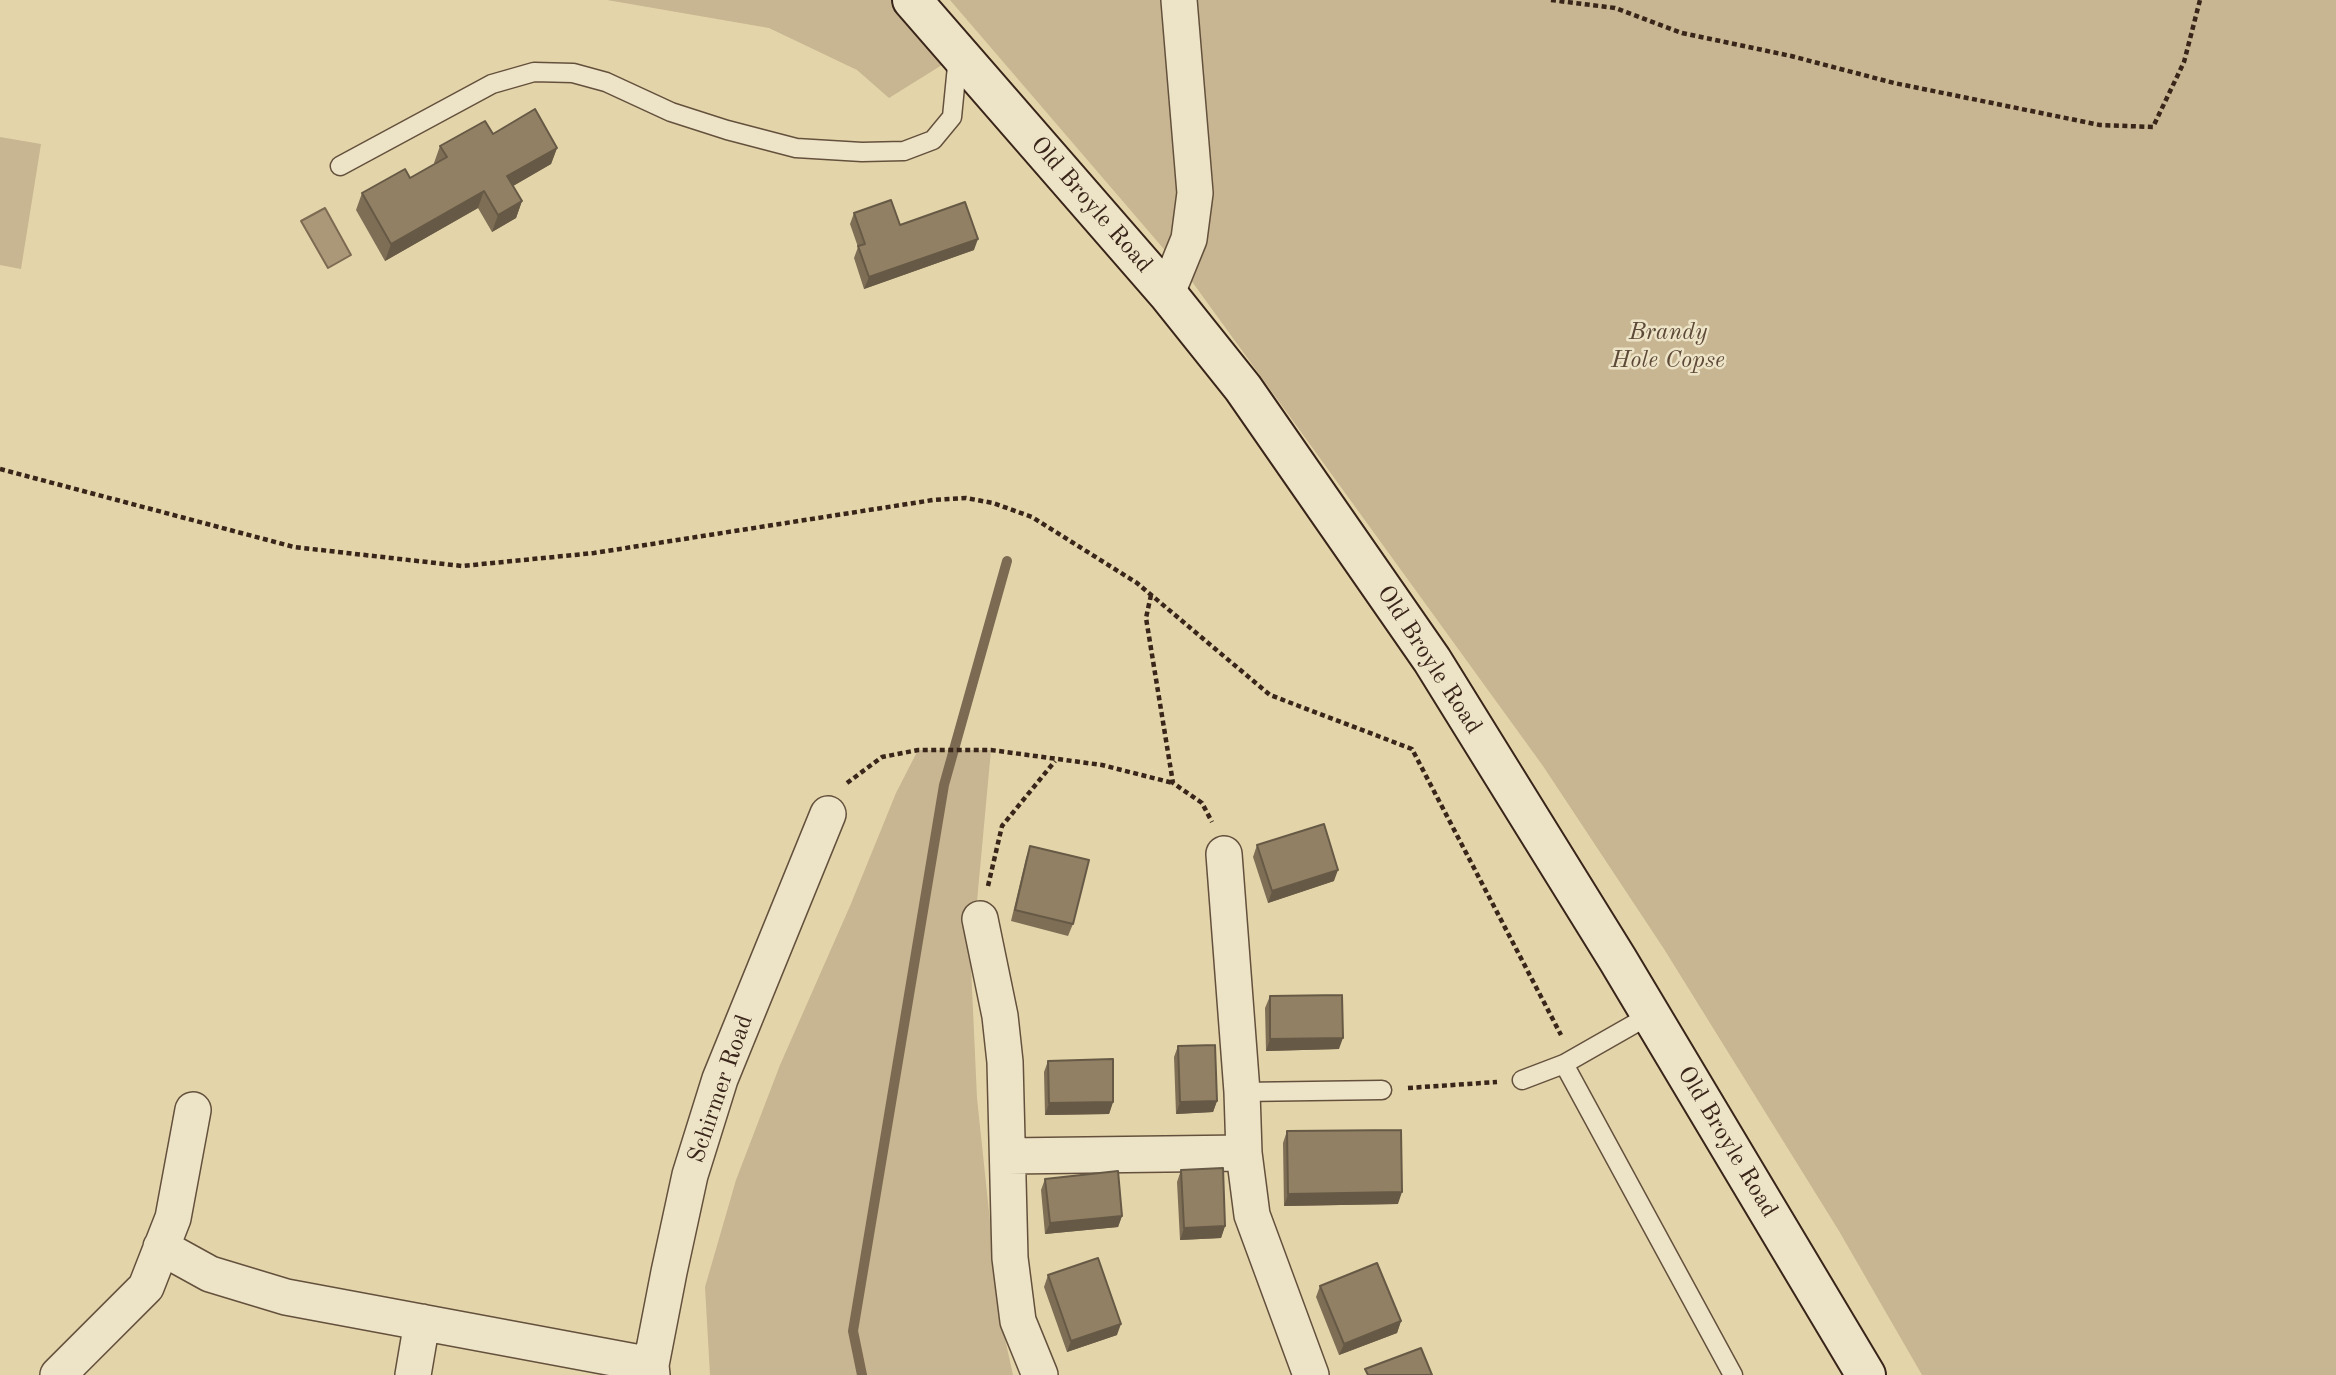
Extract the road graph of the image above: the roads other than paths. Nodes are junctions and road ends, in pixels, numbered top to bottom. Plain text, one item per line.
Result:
1 (912, 0) edge
2 (1179, 0) edge
3 (958, 54) junction
4 (340, 166) dead end
5 (1167, 293) junction
6 (828, 814) road end
7 (1224, 855) road end
8 (980, 919) road end
9 (1650, 1015) junction
10 (1564, 1063) junction
11 (1522, 1080) road end
12 (1382, 1090) road end
13 (1242, 1092) junction
14 (193, 1110) dead end
15 (1244, 1153) junction
16 (1008, 1156) junction
17 (161, 1247) junction
18 (422, 1322) junction
19 (652, 1370) edge
20 (58, 1375) edge
21 (413, 1375) edge
22 (1040, 1375) edge
23 (1311, 1375) edge
24 (1733, 1375) edge
25 (1866, 1375) edge

1 - 3 main road, Old Broyle Road
2 - 5 street
3 - 4 lane
3 - 5 main road, Old Broyle Road
5 - 9 main road, Old Broyle Road
6 - 19 street, Schirmer Road
7 - 13 street
8 - 16 street
9 - 10 lane
9 - 25 main road, Old Broyle Road
10 - 11 lane
10 - 24 lane
12 - 13 lane
13 - 15 street
14 - 17 street
15 - 16 street
15 - 23 street
16 - 22 street
17 - 18 street
17 - 20 street
18 - 19 street
18 - 21 street

